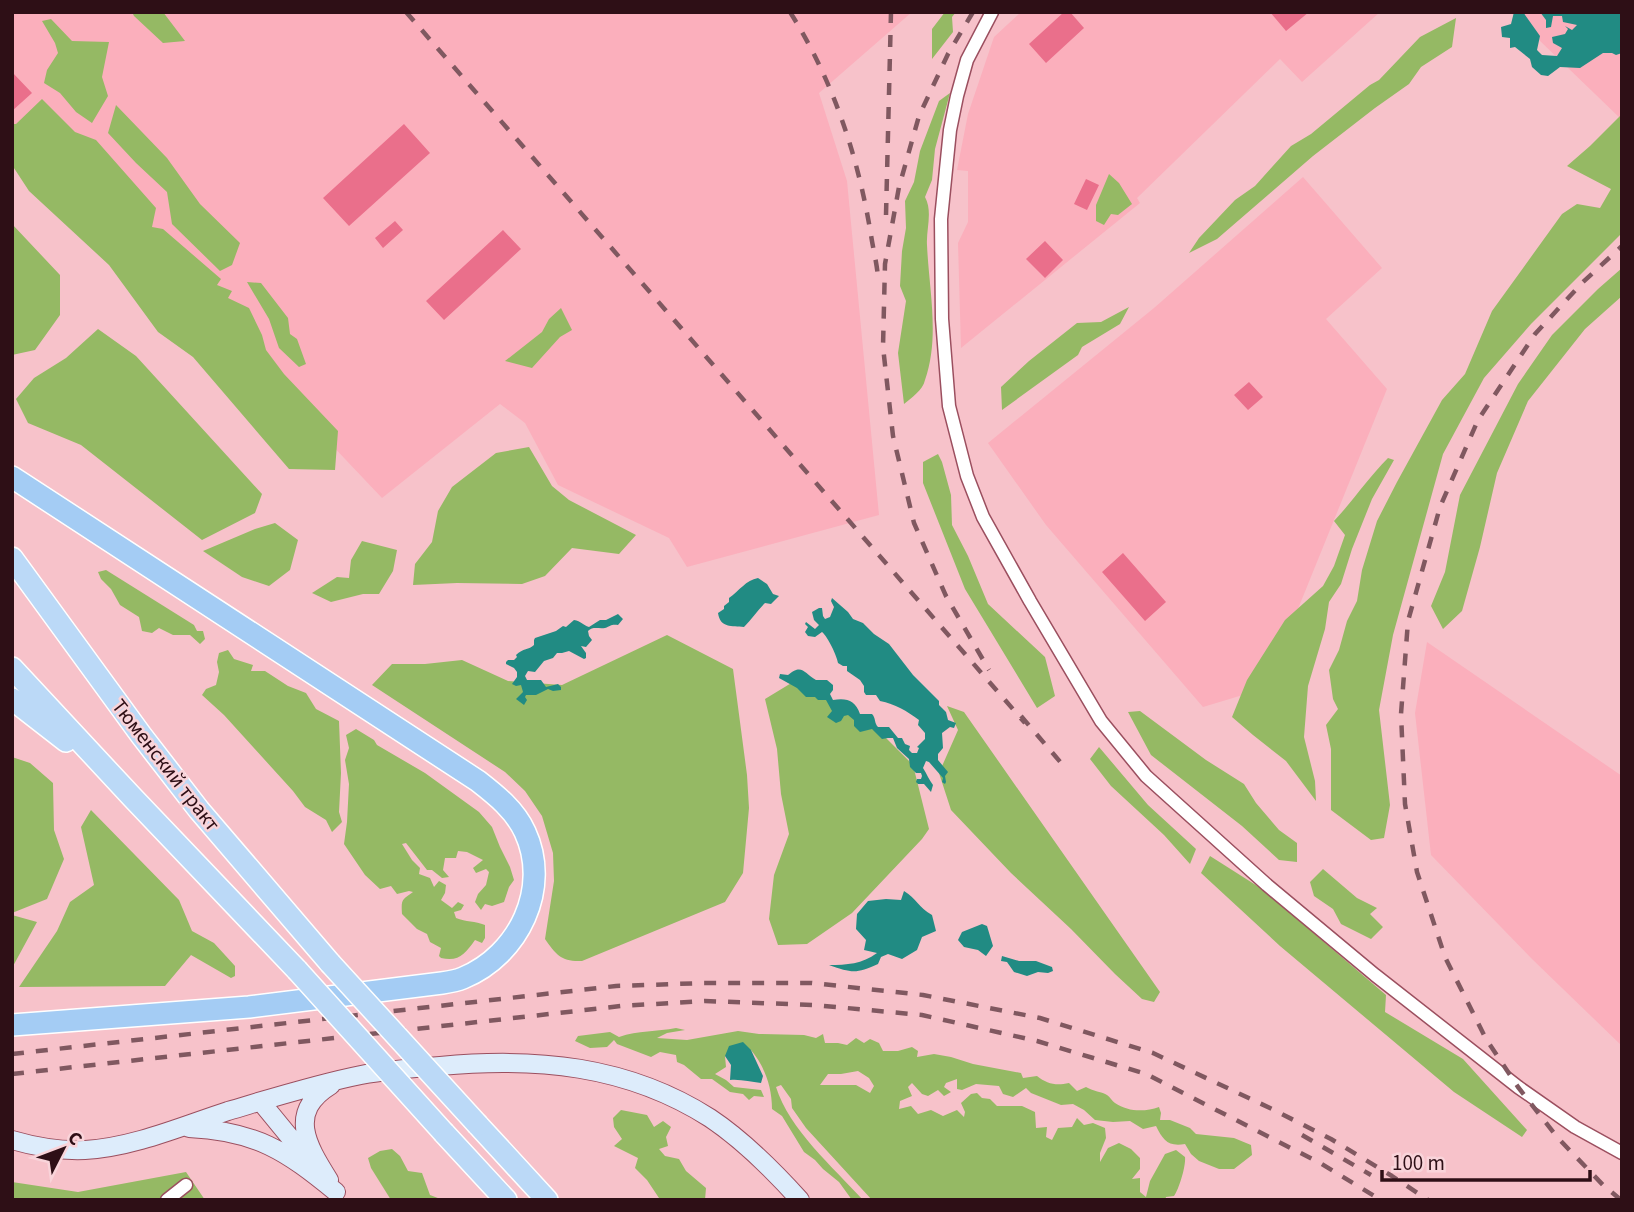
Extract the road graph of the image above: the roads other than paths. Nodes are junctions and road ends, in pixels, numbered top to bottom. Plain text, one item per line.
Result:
1 (992, 12) edge
2 (12, 477) edge
3 (12, 560) edge
4 (12, 668) edge
5 (12, 699) edge
6 (133, 798) junction
7 (12, 1025) edge
8 (341, 1079) junction
9 (261, 1102) junction
10 (178, 1127) junction
11 (12, 1140) edge
12 (1622, 1153) edge
13 (186, 1185) dead end
14 (340, 1196) edge
15 (167, 1200) edge
16 (506, 1200) edge
17 (547, 1200) edge
18 (800, 1200) edge

1 - 12 street
2 - 7 highway
3 - 17 main road, Тюменский тракт, bridge
4 - 6 main road, Тюменский тракт
5 - 6 main road
6 - 16 main road, Тюменский тракт, bridge
8 - 9 main road
8 - 14 main road
8 - 18 main road
9 - 10 main road
9 - 14 main road
10 - 11 main road
10 - 14 main road
13 - 15 street

